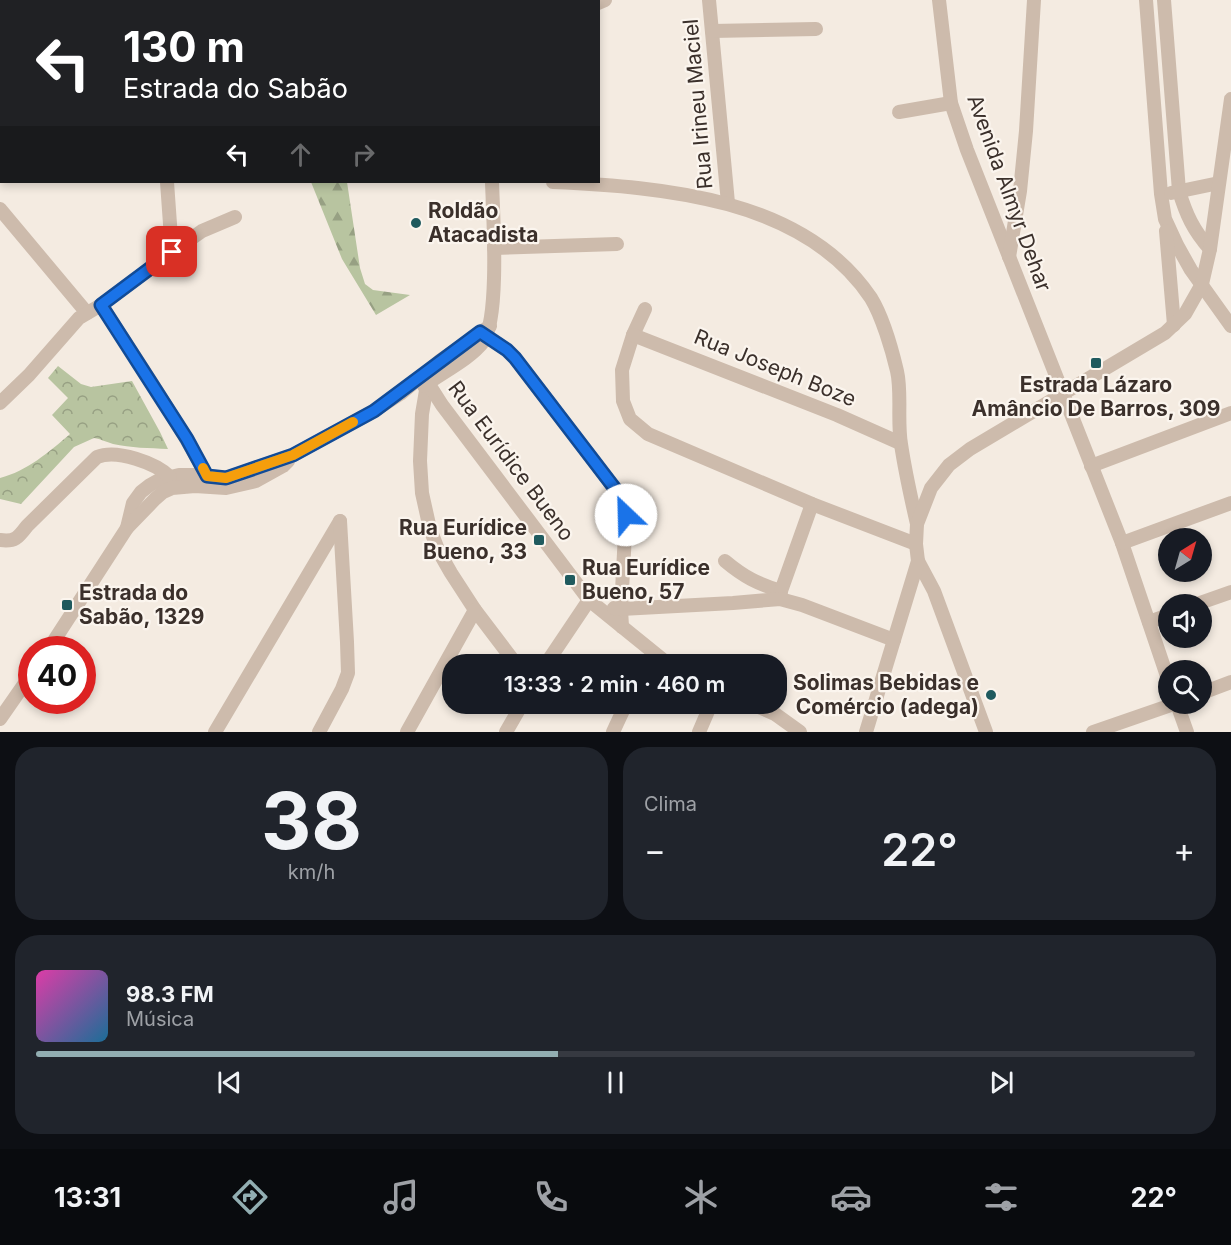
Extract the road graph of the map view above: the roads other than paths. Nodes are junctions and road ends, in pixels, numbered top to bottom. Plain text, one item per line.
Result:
1 (709, 0) edge
2 (939, 0) edge
3 (1034, 0) edge
4 (1146, 0) edge
5 (1164, 0) edge
6 (816, 28) dead end
7 (712, 31) junction
8 (1231, 99) edge
9 (951, 103) junction
10 (898, 112) dead end
11 (167, 183) edge
12 (492, 183) edge
13 (574, 183) edge
14 (1219, 183) junction
15 (1179, 191) junction
16 (1161, 194) junction
17 (728, 204) junction
18 (1, 215) edge
19 (235, 217) dead end
20 (1165, 219) junction
21 (617, 244) dead end
22 (494, 248) junction
23 (1210, 249) junction
24 (172, 252) junction
25 (1009, 258) junction
26 (1202, 285) junction
27 (101, 305) junction
28 (645, 309) dead end
29 (87, 313) junction
30 (1174, 325) junction
31 (1231, 326) edge
32 (485, 332) junction
33 (633, 335) junction
34 (441, 360) junction
35 (428, 383) junction
36 (1062, 394) junction
37 (0, 403) edge
38 (374, 411) junction
39 (1231, 413) edge
40 (900, 443) junction
41 (293, 455) junction
42 (1091, 466) junction
43 (207, 476) junction
44 (170, 477) junction
45 (219, 488) junction
46 (1231, 503) edge
47 (812, 504) junction
48 (917, 524) junction
49 (128, 528) junction
50 (0, 540) edge
51 (1122, 543) junction
52 (916, 544) junction
53 (725, 561) dead end
54 (918, 561) junction
55 (1231, 592) edge
56 (781, 595) junction
57 (586, 596) junction
58 (1212, 599) edge
59 (621, 609) junction
60 (475, 610) junction
61 (1158, 619) edge
62 (1149, 622) junction
63 (622, 627) junction
64 (57, 636) edge
65 (894, 640) junction
66 (651, 651) junction
67 (508, 654) edge
68 (552, 654) edge
69 (649, 654) edge
70 (655, 654) edge
71 (1162, 660) edge
72 (1231, 682) edge
73 (1212, 689) edge
74 (18, 694) edge
75 (1158, 710) edge
76 (516, 714) edge
77 (621, 714) edge
78 (707, 714) edge
79 (775, 714) edge
80 (1179, 714) edge
81 (0, 719) edge
82 (796, 730) edge
83 (215, 732) edge
84 (319, 732) edge
85 (406, 732) edge
86 (506, 732) edge
87 (613, 732) edge
88 (699, 732) edge
89 (866, 732) edge
90 (986, 732) edge
91 (1093, 732) edge
92 (1187, 732) edge

1 - 7 street, Rua Irineu Maciel
2 - 9 street, Avenida Almyr Dehar
3 - 25 street
4 - 16 street
5 - 15 street
6 - 7 street
7 - 17 street, Rua Irineu Maciel
8 - 14 street
9 - 10 street
9 - 25 street, Avenida Almyr Dehar
11 - 24 street
12 - 22 street
13 - 17 street
14 - 15 street
14 - 23 street
15 - 16 street
15 - 23 street
16 - 20 street
17 - 40 street
18 - 29 street
19 - 24 street
20 - 26 street
20 - 30 street
21 - 22 street
22 - 32 street
23 - 26 street
24 - 27 street
25 - 36 street, Avenida Almyr Dehar
26 - 30 street
26 - 31 street
27 - 29 street
27 - 43 street
28 - 33 street
29 - 37 street
30 - 36 street
32 - 34 street
32 - 35 street
32 - 59 street
33 - 40 street, Rua Joseph Boze
33 - 47 street
34 - 35 street
34 - 38 street
35 - 38 street
35 - 57 street, Rua Eurídice Bueno
35 - 60 street
36 - 42 street, Avenida Almyr Dehar
36 - 48 street
38 - 41 street
39 - 42 street
40 - 48 street
41 - 43 street
41 - 45 street
42 - 51 street, Avenida Almyr Dehar
43 - 44 street
43 - 45 street
44 - 49 street
44 - 50 street
45 - 49 street
46 - 51 street
47 - 52 street
47 - 56 street
48 - 52 street
49 - 64 street
51 - 62 street, Avenida Almyr Dehar
52 - 54 street
53 - 56 street
54 - 65 street
54 - 90 street
55 - 58 street
56 - 59 street
56 - 65 street
57 - 59 street, Rua Eurídice Bueno
57 - 63 street, Rua Eurídice Bueno
57 - 68 street
59 - 63 street
60 - 67 street
60 - 85 street
61 - 62 street
62 - 71 street, Avenida Almyr Dehar
63 - 66 street, Rua Eurídice Bueno
65 - 89 street
66 - 69 street
66 - 70 street, Rua Eurídice Bueno
72 - 73 street
74 - 81 street
75 - 91 street
76 - 86 street
77 - 87 street
78 - 88 street
79 - 82 street
80 - 92 street
83 - 84 street

